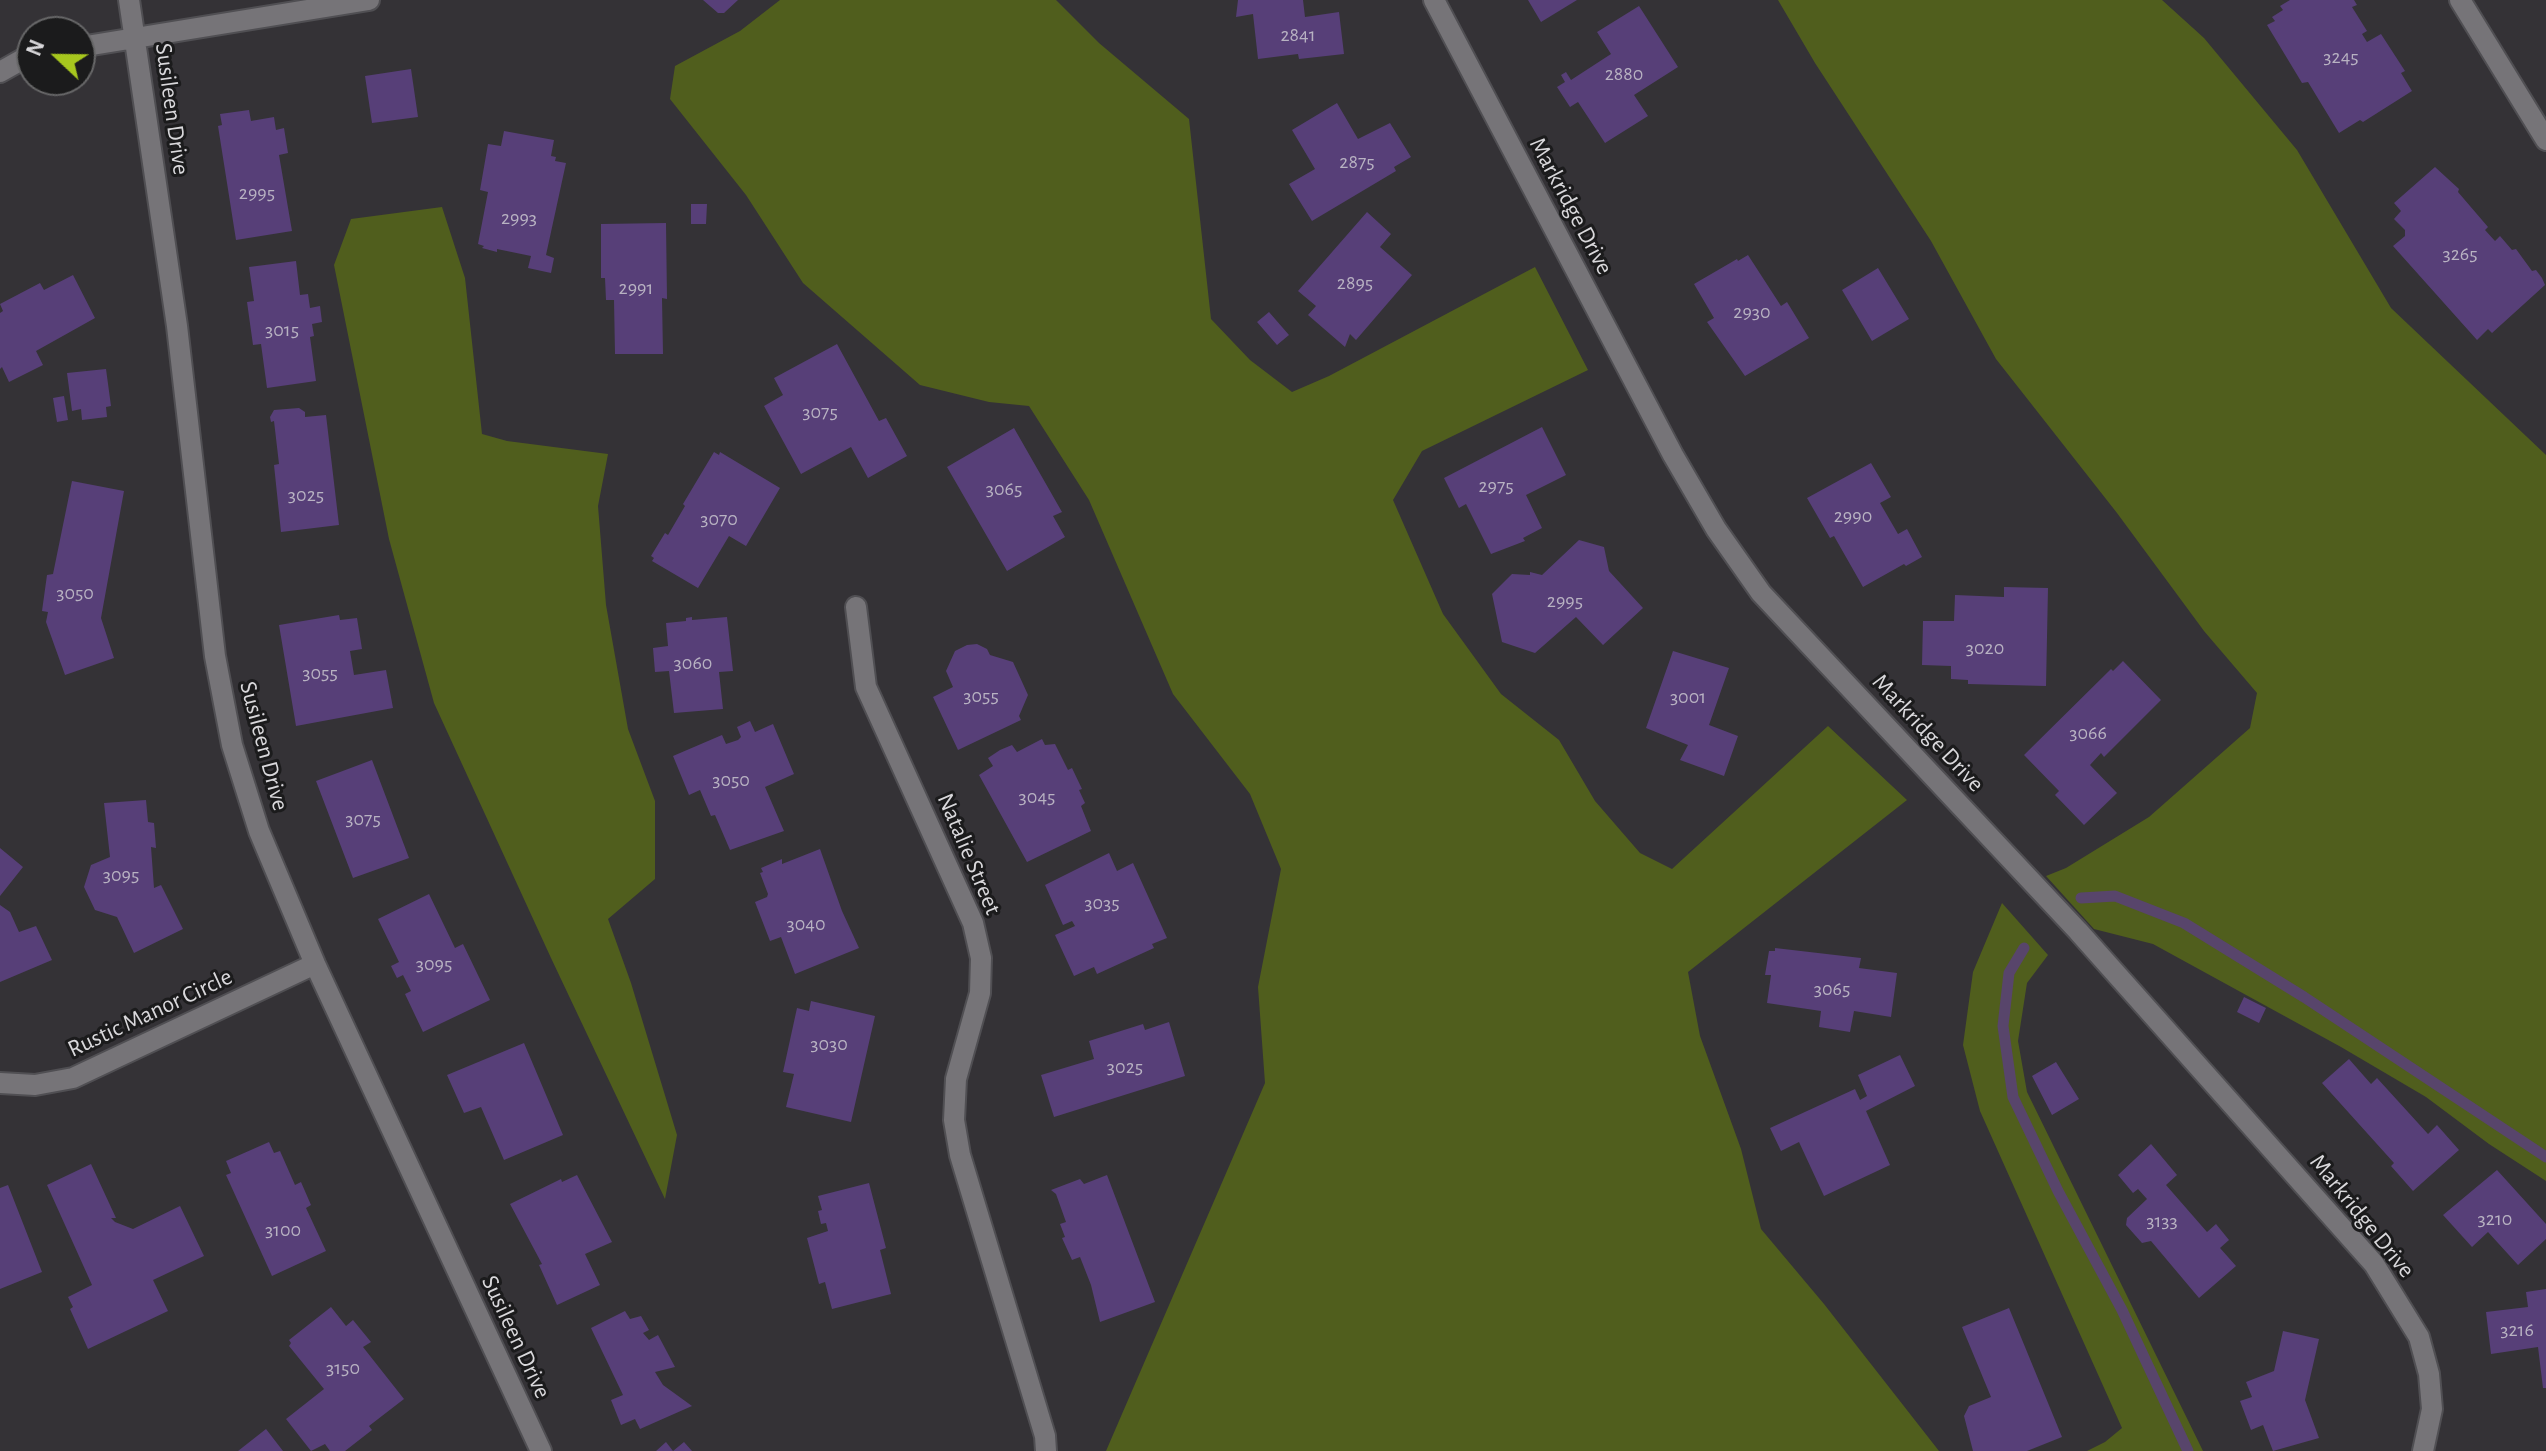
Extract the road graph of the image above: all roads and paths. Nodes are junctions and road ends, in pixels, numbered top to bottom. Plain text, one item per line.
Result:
1 (129, 0) edge
2 (369, 0) edge
3 (1434, 0) edge
4 (2460, 0) edge
5 (135, 38) junction
6 (96, 44) edge
7 (2546, 140) edge
8 (856, 607) dead end
9 (315, 964) junction
10 (0, 1083) edge
11 (535, 1449) edge
12 (1046, 1451) edge
13 (2423, 1451) edge

1 - 5 street, Susileen Drive
2 - 5 street
3 - 13 street, Markridge Drive
4 - 7 street
5 - 6 street
5 - 9 street, Susileen Drive
8 - 12 street, Natalie Street
9 - 10 street, Rustic Manor Circle
9 - 11 street, Susileen Drive

